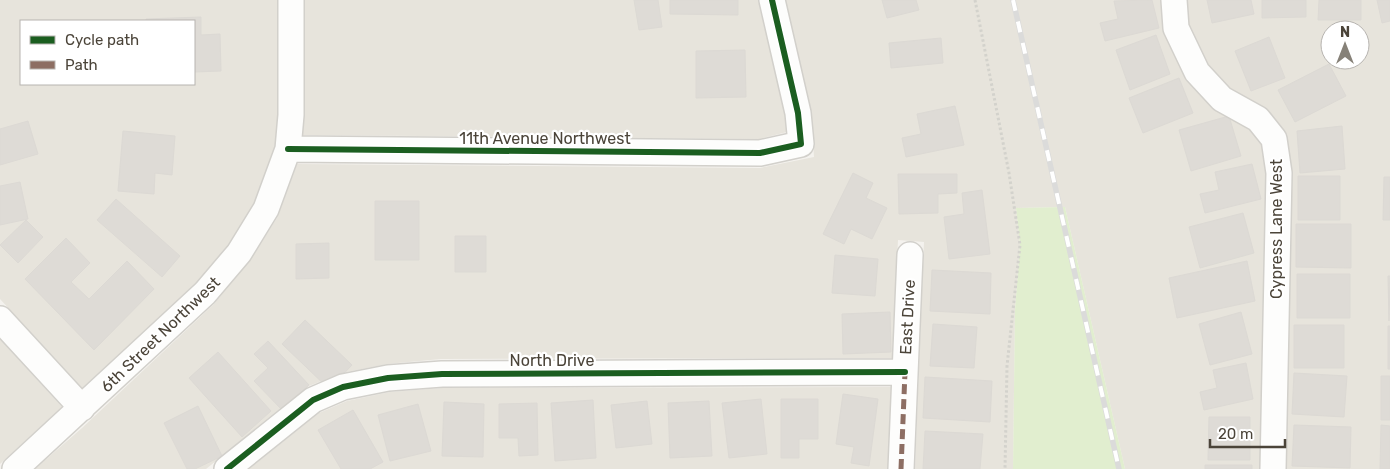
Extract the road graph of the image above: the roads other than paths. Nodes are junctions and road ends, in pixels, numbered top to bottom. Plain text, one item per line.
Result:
1 (290, 0) edge
2 (772, 0) edge
3 (1174, 0) edge
4 (288, 149) junction
5 (910, 255) dead end
6 (0, 319) edge
7 (905, 372) junction
8 (82, 408) junction
9 (15, 469) edge
10 (227, 469) edge
11 (901, 469) edge
12 (1273, 469) edge

1 - 4 street, 6th Street Northwest
2 - 4 street, 11th Avenue Northwest
3 - 12 street, Cypress Lane West
4 - 8 street, 6th Street Northwest
5 - 7 street, East Drive
6 - 8 street
7 - 10 street, North Drive
7 - 11 street, East Drive
8 - 9 street, 6th Street Northwest

